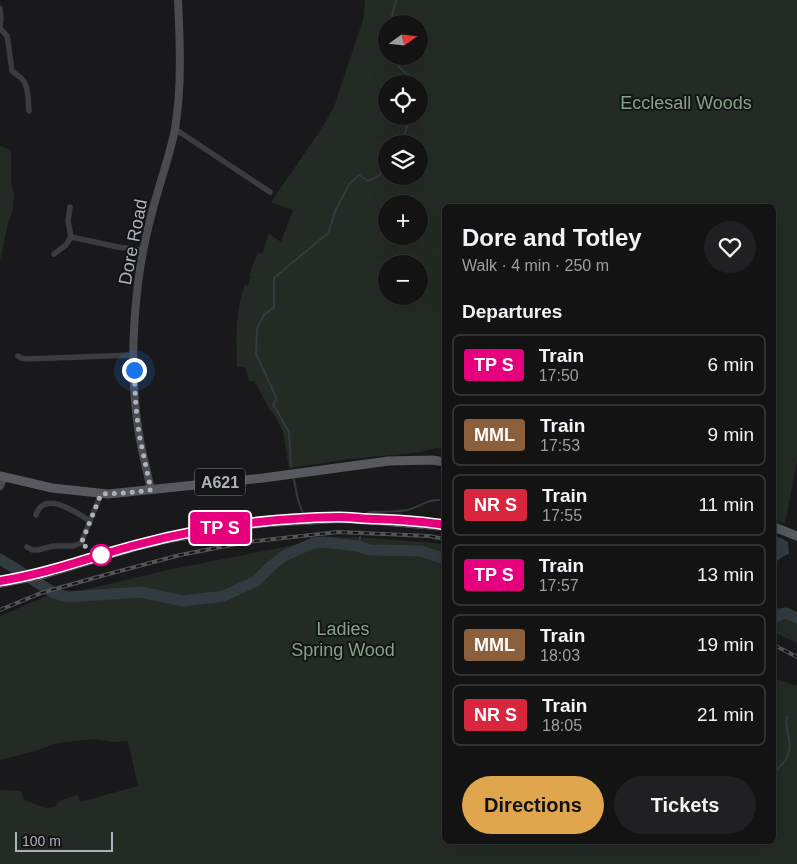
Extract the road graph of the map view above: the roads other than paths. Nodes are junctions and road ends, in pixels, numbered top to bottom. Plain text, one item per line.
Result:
1 (178, 0) edge
2 (0, 8) edge
3 (0, 27) edge
4 (29, 111) dead end
5 (175, 129) junction
6 (270, 192) dead end
7 (70, 207) dead end
8 (70, 237) junction
9 (143, 250) junction
10 (54, 254) dead end
11 (134, 355) junction
12 (18, 356) dead end
13 (442, 462) edge
14 (2, 477) edge
15 (0, 486) edge
16 (151, 490) junction
17 (101, 494) junction
18 (36, 515) dead end
19 (90, 521) junction
20 (776, 527) edge
21 (797, 536) edge
22 (28, 547) dead end

1 - 5 street, Dore Road
2 - 3 street
3 - 4 street
5 - 6 street
5 - 9 street, Dore Road
7 - 8 street
8 - 9 street
8 - 10 street
9 - 11 street, Dore Road
11 - 12 street
11 - 16 street, Dore Road
13 - 16 main road, A621
14 - 15 street
14 - 17 main road, A621
16 - 17 main road, A621
17 - 19 street
18 - 19 street
19 - 22 street
20 - 21 main road

